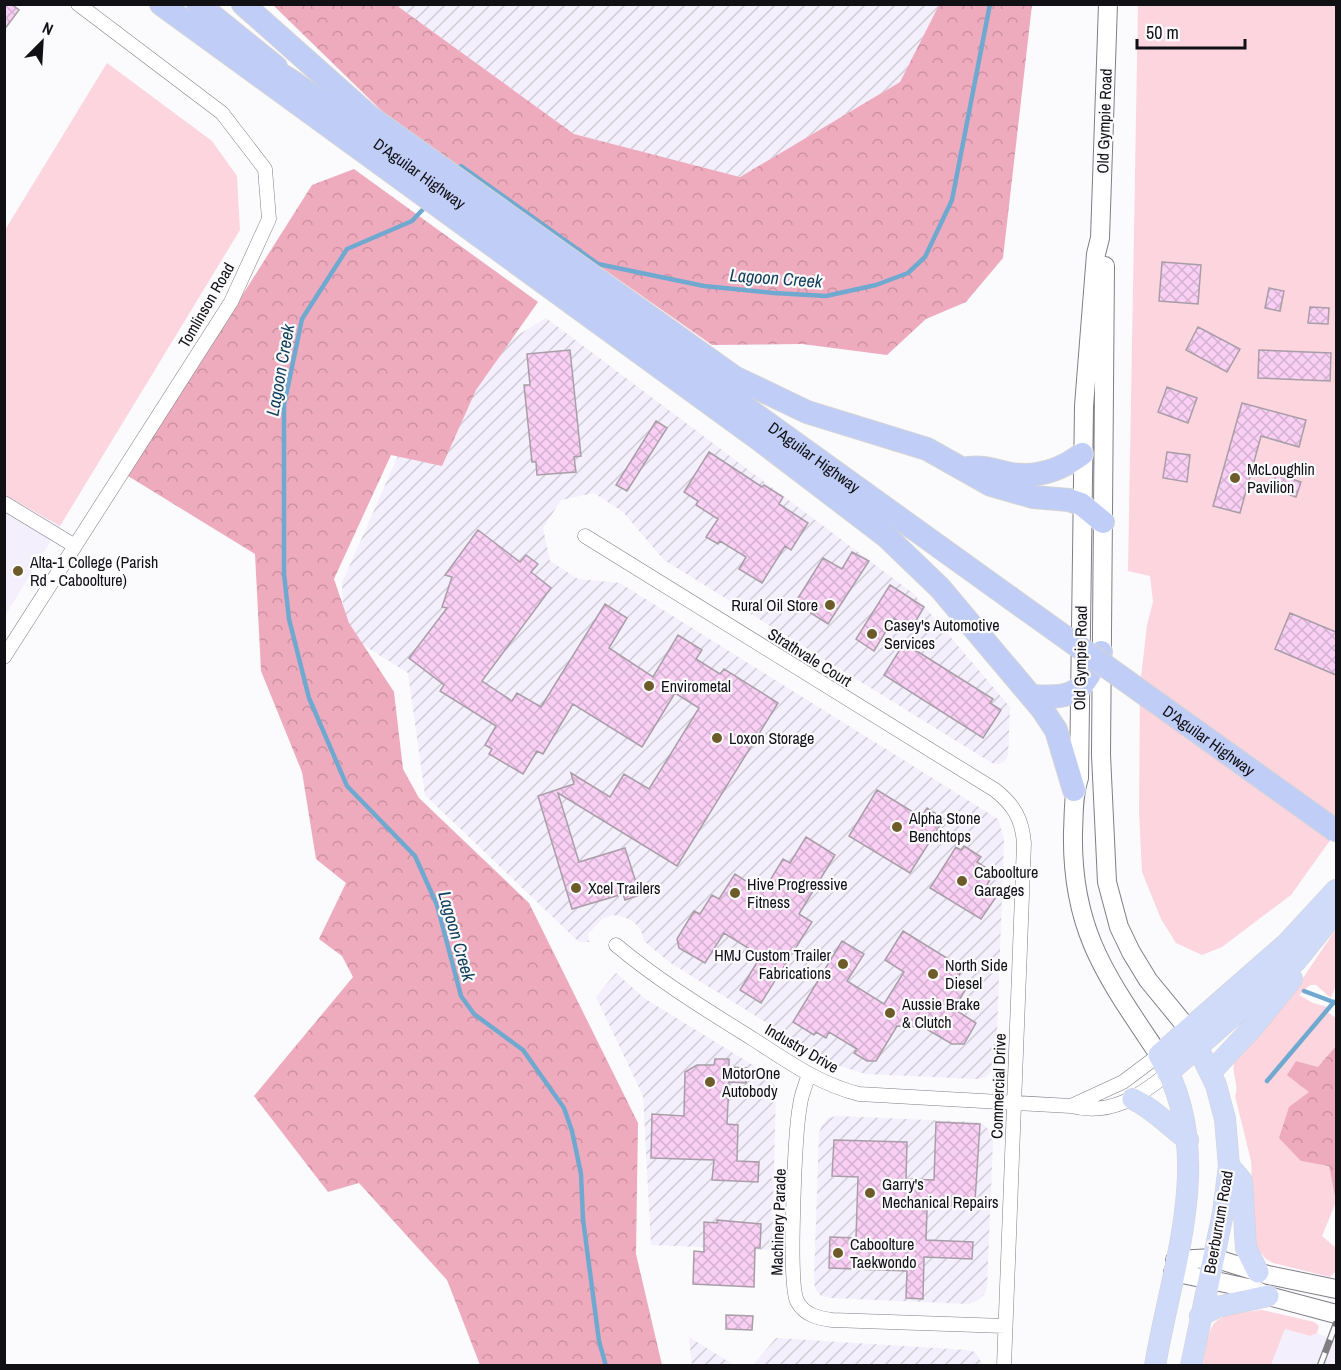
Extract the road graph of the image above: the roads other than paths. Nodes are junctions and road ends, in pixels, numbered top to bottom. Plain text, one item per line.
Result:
1 (78, 4) edge
2 (161, 4) edge
3 (180, 4) edge
4 (198, 4) edge
5 (243, 4) edge
6 (1108, 4) edge
7 (293, 82) junction
8 (1100, 238) junction
9 (672, 365) junction
10 (1082, 454) junction
11 (965, 469) junction
12 (4, 503) edge
13 (1081, 504) junction
14 (1103, 522) junction
15 (585, 536) dead end
16 (75, 546) junction
17 (1101, 652) junction
18 (4, 657) edge
19 (1079, 689) junction
20 (1032, 696) junction
21 (1074, 790) junction
22 (1015, 808) joint
23 (1336, 831) edge
24 (1336, 890) edge
25 (1336, 897) edge
26 (616, 945) dead end
27 (1296, 961) junction
28 (1193, 1039) junction
29 (1163, 1064) junction
30 (1210, 1072) junction
31 (809, 1074) junction
32 (1133, 1099) junction
33 (1015, 1102) junction
34 (1071, 1106) junction
35 (1188, 1140) junction
36 (1229, 1166) junction
37 (1214, 1258) junction
38 (1174, 1266) junction
39 (1258, 1272) junction
40 (1208, 1280) junction
41 (1336, 1289) edge
42 (1268, 1296) junction
43 (1336, 1314) edge
44 (1200, 1316) junction
45 (1005, 1326) junction
46 (1004, 1365) edge
47 (1155, 1365) edge
48 (1191, 1365) edge

1 - 16 street, Tomlinson Road
2 - 9 highway
3 - 7 highway, D'Aguilar Highway
4 - 7 highway, D'Aguilar Highway
5 - 11 highway
6 - 8 main road, Old Gympie Road
7 - 9 highway, D'Aguilar Highway
8 - 10 main road, Old Gympie Road
8 - 14 main road, Old Gympie Road
9 - 20 highway
9 - 23 highway, D'Aguilar Highway, bridge
10 - 11 highway
10 - 13 main road, Old Gympie Road
11 - 13 highway
12 - 16 street
13 - 14 highway
13 - 19 main road, Old Gympie Road
14 - 17 main road, Old Gympie Road
15 - 22 street, Strathvale Court
16 - 18 street, Tomlinson Road
17 - 19 highway
17 - 28 main road, Old Gympie Road
19 - 20 highway
19 - 21 main road, Old Gympie Road
20 - 21 highway
21 - 29 main road, Old Gympie Road
22 - 33 street, Commercial Drive
24 - 28 main road
25 - 27 main road
26 - 31 street, Industry Drive
27 - 28 main road
27 - 30 main road
28 - 29 main road
28 - 30 main road, Beerburrum Road
29 - 32 street, Industry Drive
29 - 34 street, Industry Drive
29 - 35 main road, Beerburrum Road
30 - 36 main road, Beerburrum Road
31 - 33 street, Industry Drive
31 - 45 street, Machinery Parade
32 - 34 street, Industry Drive
32 - 35 main road
33 - 34 street, Industry Drive
33 - 45 street, Commercial Drive
35 - 38 main road, Beerburrum Road
36 - 37 main road, Beerburrum Road
36 - 39 main road
37 - 38 main road
37 - 39 main road
37 - 40 main road, Beerburrum Road
38 - 40 main road
38 - 47 main road, Beerburrum Road
39 - 41 main road
40 - 42 main road
40 - 44 main road, Beerburrum Road
42 - 43 main road
42 - 44 main road
44 - 48 main road, Beerburrum Road
45 - 46 street, Commercial Drive

